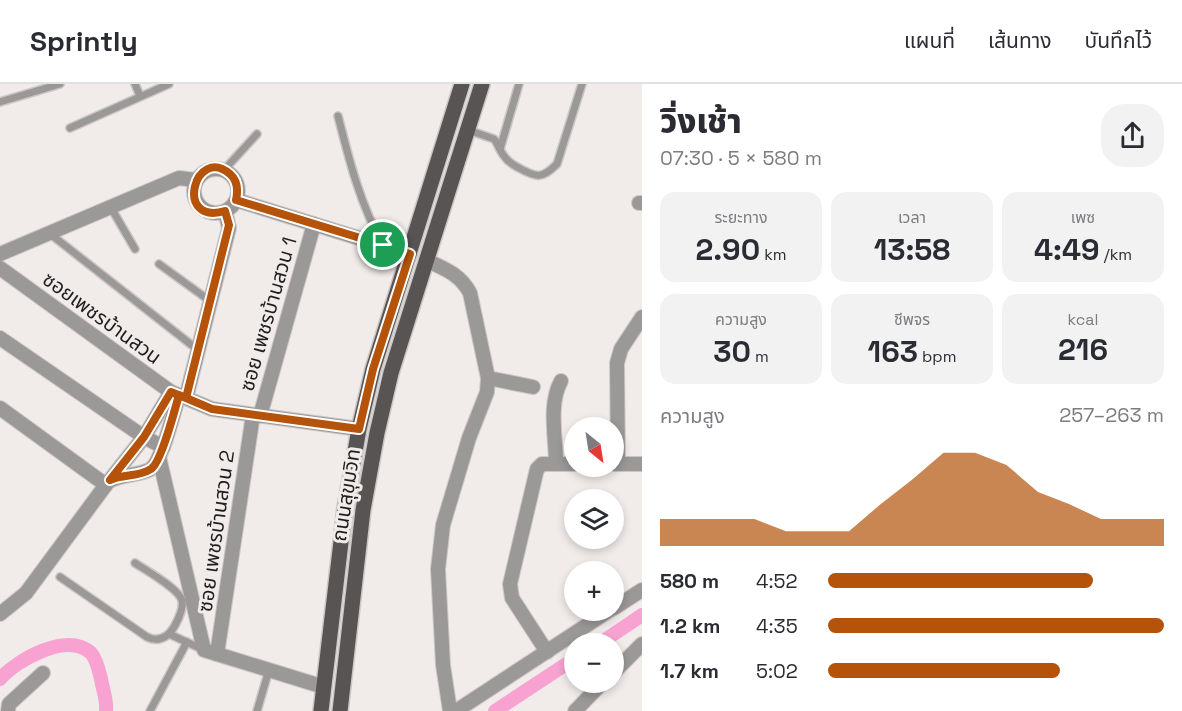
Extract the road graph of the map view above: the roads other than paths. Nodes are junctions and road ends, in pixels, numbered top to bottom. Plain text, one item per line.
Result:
1 (60, 84) edge
2 (135, 84) edge
3 (169, 84) edge
4 (462, 84) edge
5 (482, 84) edge
6 (519, 84) edge
7 (582, 84) edge
8 (140, 96) junction
9 (0, 102) edge
10 (338, 116) dead end
11 (70, 129) dead end
12 (467, 130) junction
13 (258, 134) dead end
14 (500, 149) junction
15 (224, 170) junction
16 (196, 180) junction
17 (236, 200) junction
18 (110, 206) junction
19 (225, 211) junction
20 (314, 224) junction
21 (49, 233) junction
22 (383, 245) junction
23 (135, 249) dead end
24 (429, 253) junction
25 (0, 254) edge
26 (410, 254) junction
27 (159, 264) dead end
28 (0, 268) edge
29 (210, 302) junction
30 (642, 317) edge
31 (0, 338) edge
32 (198, 350) junction
33 (488, 378) junction
34 (561, 381) dead end
35 (533, 387) dead end
36 (179, 395) junction
37 (0, 408) edge
38 (256, 415) junction
39 (616, 417) edge
40 (359, 429) junction
41 (144, 437) junction
42 (161, 452) junction
43 (556, 464) junction
44 (564, 464) edge
45 (624, 464) edge
46 (642, 464) edge
47 (108, 482) junction
48 (135, 563) dead end
49 (60, 577) dead end
50 (642, 590) edge
51 (624, 601) edge
52 (0, 614) edge
53 (594, 621) edge
54 (169, 634) junction
55 (187, 642) junction
56 (642, 644) edge
57 (210, 652) junction
58 (547, 652) junction
59 (624, 662) edge
60 (269, 670) junction
61 (43, 673) dead end
62 (324, 687) junction
63 (592, 693) edge
64 (8, 711) edge
65 (150, 711) edge
66 (257, 711) edge
67 (321, 711) edge
68 (340, 711) edge
69 (450, 711) edge
70 (456, 711) edge
71 (575, 711) edge

1 - 9 lane
2 - 8 lane
3 - 8 lane
4 - 26 main road, ถนนสุขุมวิท
5 - 12 main road, ถนนสุขุมวิท
6 - 14 lane
7 - 14 lane
8 - 11 lane
10 - 22 lane
12 - 14 lane
12 - 24 main road, ถนนสุขุมวิท
13 - 15 lane
15 - 16 street
15 - 17 street
16 - 18 street
16 - 19 street
17 - 19 street
17 - 20 street
18 - 21 street
18 - 23 lane
19 - 29 street
20 - 22 street
20 - 38 street, ซอย เพชรบ้านสวน 1
21 - 25 street
21 - 32 lane
22 - 26 street
24 - 33 street
24 - 68 main road, ถนนสุขุมวิท
26 - 40 main road, ถนนสุขุมวิท
27 - 29 lane
28 - 36 street, ซอยเพชรบ้านสวน
29 - 32 street
30 - 39 street
31 - 41 street
32 - 36 street
33 - 35 street
33 - 69 street
34 - 43 street
36 - 38 street, ซอยเพชรบ้านสวน
36 - 41 street
36 - 42 street
37 - 47 street
38 - 40 street, ซอยเพชรบ้านสวน
38 - 57 street, ซอย เพชรบ้านสวน 2
40 - 62 main road, ถนนสุขุมวิท
41 - 42 street
41 - 47 street
42 - 47 street
42 - 57 street
43 - 44 street
43 - 58 street
45 - 46 street
47 - 52 street
48 - 54 lane
49 - 54 lane
50 - 51 street
53 - 58 street
54 - 55 lane
55 - 57 lane
55 - 65 lane
56 - 59 street
57 - 60 street
58 - 70 street
60 - 62 street
60 - 66 lane
61 - 64 street
62 - 67 main road, ถนนสุขุมวิท
63 - 71 street

